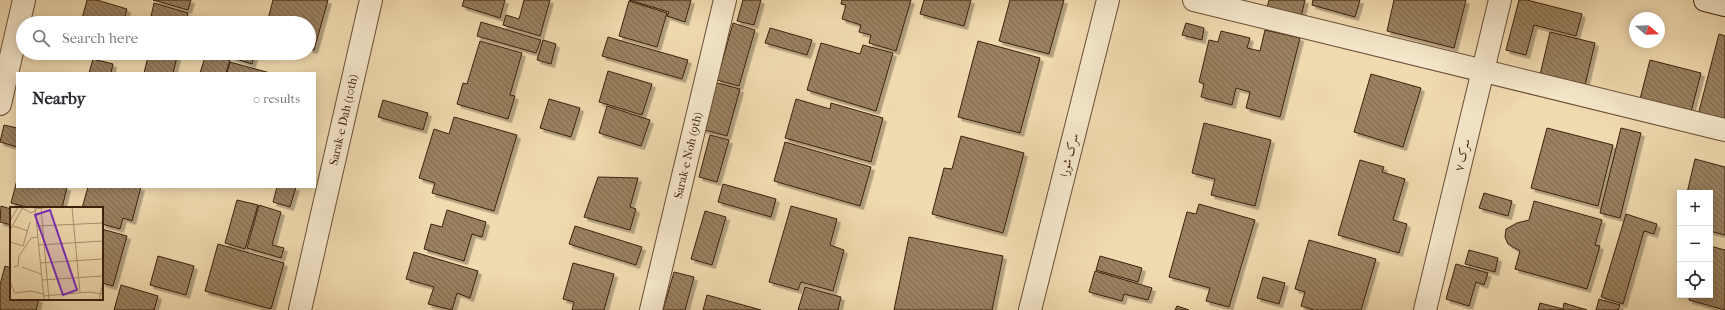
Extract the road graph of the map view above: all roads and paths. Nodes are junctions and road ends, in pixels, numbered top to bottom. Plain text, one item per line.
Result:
1 (24, 0) edge
2 (371, 0) edge
3 (725, 0) edge
4 (1108, 0) edge
5 (1194, 0) edge
6 (1500, 0) edge
7 (1705, 0) edge
8 (1725, 5) edge
9 (20, 16) edge
10 (16, 35) edge
11 (1482, 70) junction
12 (0, 104) edge
13 (1725, 130) edge
14 (300, 310) edge
15 (651, 310) edge
16 (1030, 310) edge
17 (1425, 310) edge

1 - 9 street
2 - 14 street, Sarak-e Dah (10th)
3 - 15 street, Sarak-e Noh (9th)
4 - 16 street, سرک شورا
5 - 11 street
6 - 11 street, سرک ۷
7 - 8 street
10 - 12 street
11 - 13 street
11 - 17 street, سرک ۷

